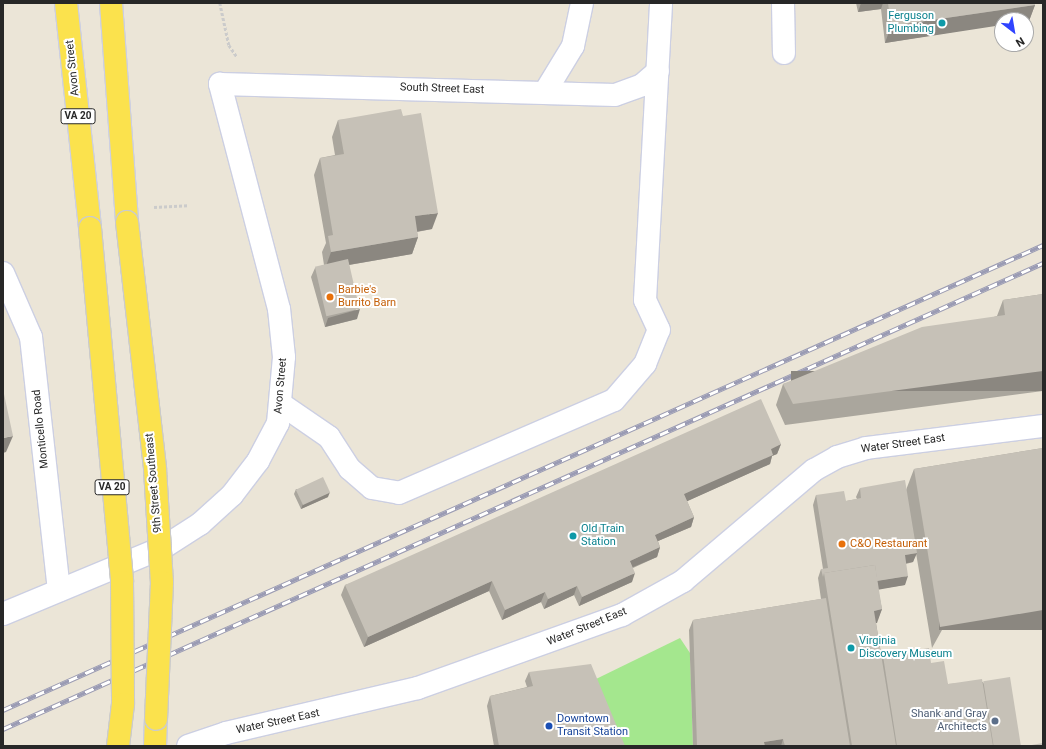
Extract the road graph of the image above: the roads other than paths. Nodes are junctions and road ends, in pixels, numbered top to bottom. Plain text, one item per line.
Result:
1 (66, 3) edge
2 (111, 3) edge
3 (582, 3) edge
4 (661, 3) edge
5 (783, 3) edge
6 (784, 53) dead end
7 (658, 71) junction
8 (220, 84) joint
9 (545, 92) junction
10 (3, 273) edge
11 (281, 404) junction
12 (1043, 426) edge
13 (59, 590) junction
14 (3, 614) edge
15 (118, 746) edge
16 (155, 746) edge
17 (188, 746) edge

1 - 15 main road, Avon Street / VA 20, bridge
2 - 16 main road, 9th Street Southeast, bridge
3 - 9 street
4 - 7 street
5 - 6 street
7 - 9 street, South Street East
7 - 11 street
8 - 9 street, South Street East
8 - 11 street, Avon Street
10 - 13 street, Monticello Road
11 - 13 street, Avon Street
12 - 17 street, Water Street East
13 - 14 street, Avon Street

